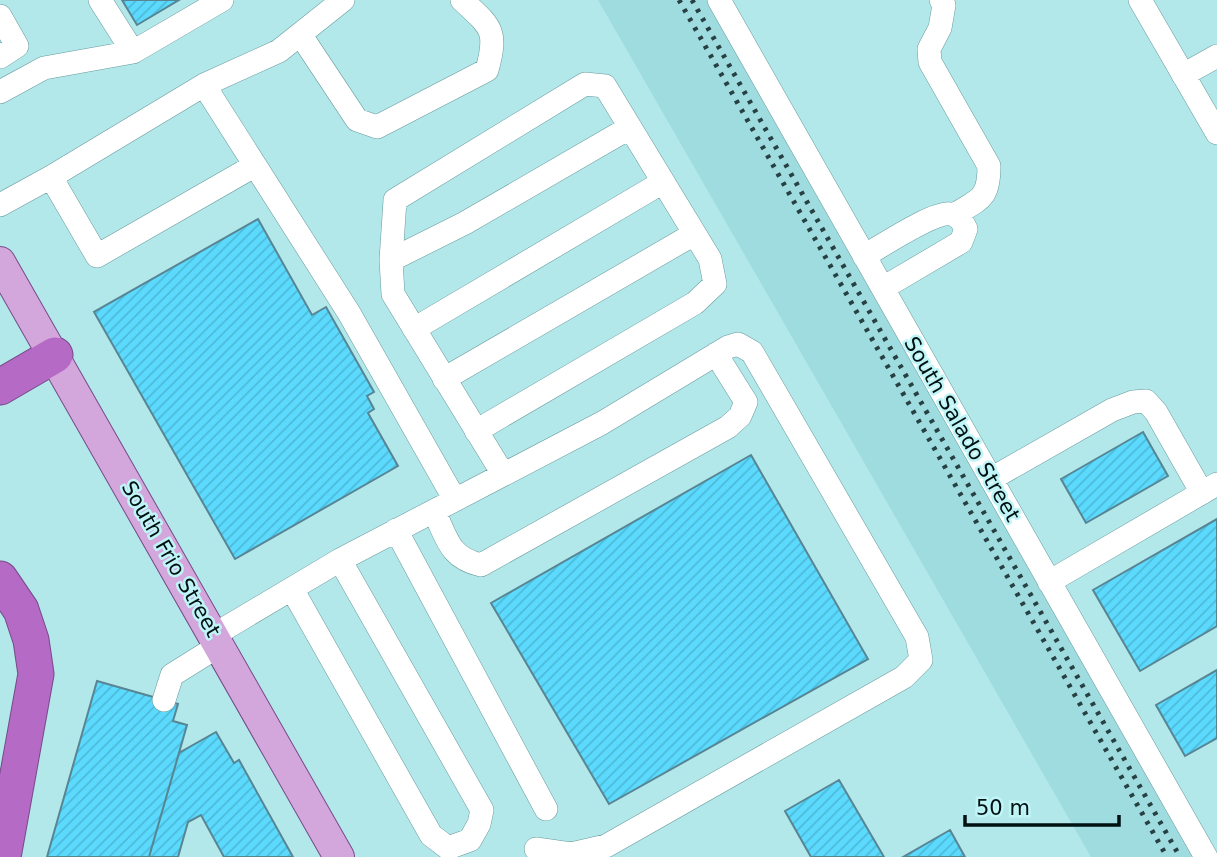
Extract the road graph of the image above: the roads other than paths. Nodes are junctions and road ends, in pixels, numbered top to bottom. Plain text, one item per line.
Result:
1 (100, 0) edge
2 (222, 0) edge
3 (343, 0) edge
4 (463, 0) edge
5 (719, 0) edge
6 (941, 0) edge
7 (1140, 0) edge
8 (1, 18) edge
9 (300, 34) junction
10 (133, 52) junction
11 (1217, 56) edge
12 (0, 57) edge
13 (1183, 75) junction
14 (204, 85) junction
15 (0, 92) edge
16 (629, 128) junction
17 (1217, 133) edge
18 (254, 166) junction
19 (51, 177) junction
20 (663, 182) junction
21 (0, 205) edge
22 (954, 215) junction
23 (694, 234) junction
24 (864, 256) junction
25 (391, 260) junction
26 (0, 262) edge
27 (883, 288) junction
28 (414, 329) junction
29 (716, 354) junction
30 (55, 355) junction
31 (444, 379) junction
32 (0, 387) edge
33 (476, 431) junction
34 (503, 474) junction
35 (991, 479) junction
36 (1209, 488) edge
37 (455, 500) junction
38 (434, 511) junction
39 (396, 530) junction
40 (340, 560) junction
41 (0, 579) edge
42 (1049, 582) junction
43 (292, 589) junction
44 (217, 640) junction
45 (164, 700) dead end
46 (546, 808) dead end
47 (536, 849) dead end
48 (3, 857) edge
49 (339, 857) edge
50 (1206, 857) edge

1 - 10 street
2 - 10 street
3 - 9 street
4 - 9 street
5 - 24 street, South Salado Street
6 - 22 street
7 - 13 street
8 - 12 street
9 - 14 street
10 - 15 street
11 - 13 street
13 - 17 street
14 - 18 street
14 - 19 street
16 - 20 street
16 - 25 street
16 - 25 street
18 - 19 street
18 - 37 street
19 - 21 street
20 - 23 street
20 - 28 street
22 - 24 street
22 - 27 street
23 - 31 street
23 - 33 street
24 - 27 street, South Salado Street
25 - 28 street
26 - 30 main road, South Frio Street
27 - 35 street, South Salado Street
28 - 31 street
29 - 34 street
29 - 38 street
29 - 47 street
30 - 32 highway
30 - 44 main road, South Frio Street
31 - 33 street
33 - 34 street
34 - 37 street
35 - 36 street
35 - 42 street, South Salado Street
36 - 42 street
37 - 38 street
38 - 39 street
39 - 40 street
39 - 46 street
40 - 43 street
40 - 43 street
41 - 48 highway
42 - 50 street, South Salado Street
43 - 44 street
44 - 45 street
44 - 49 main road, South Frio Street

